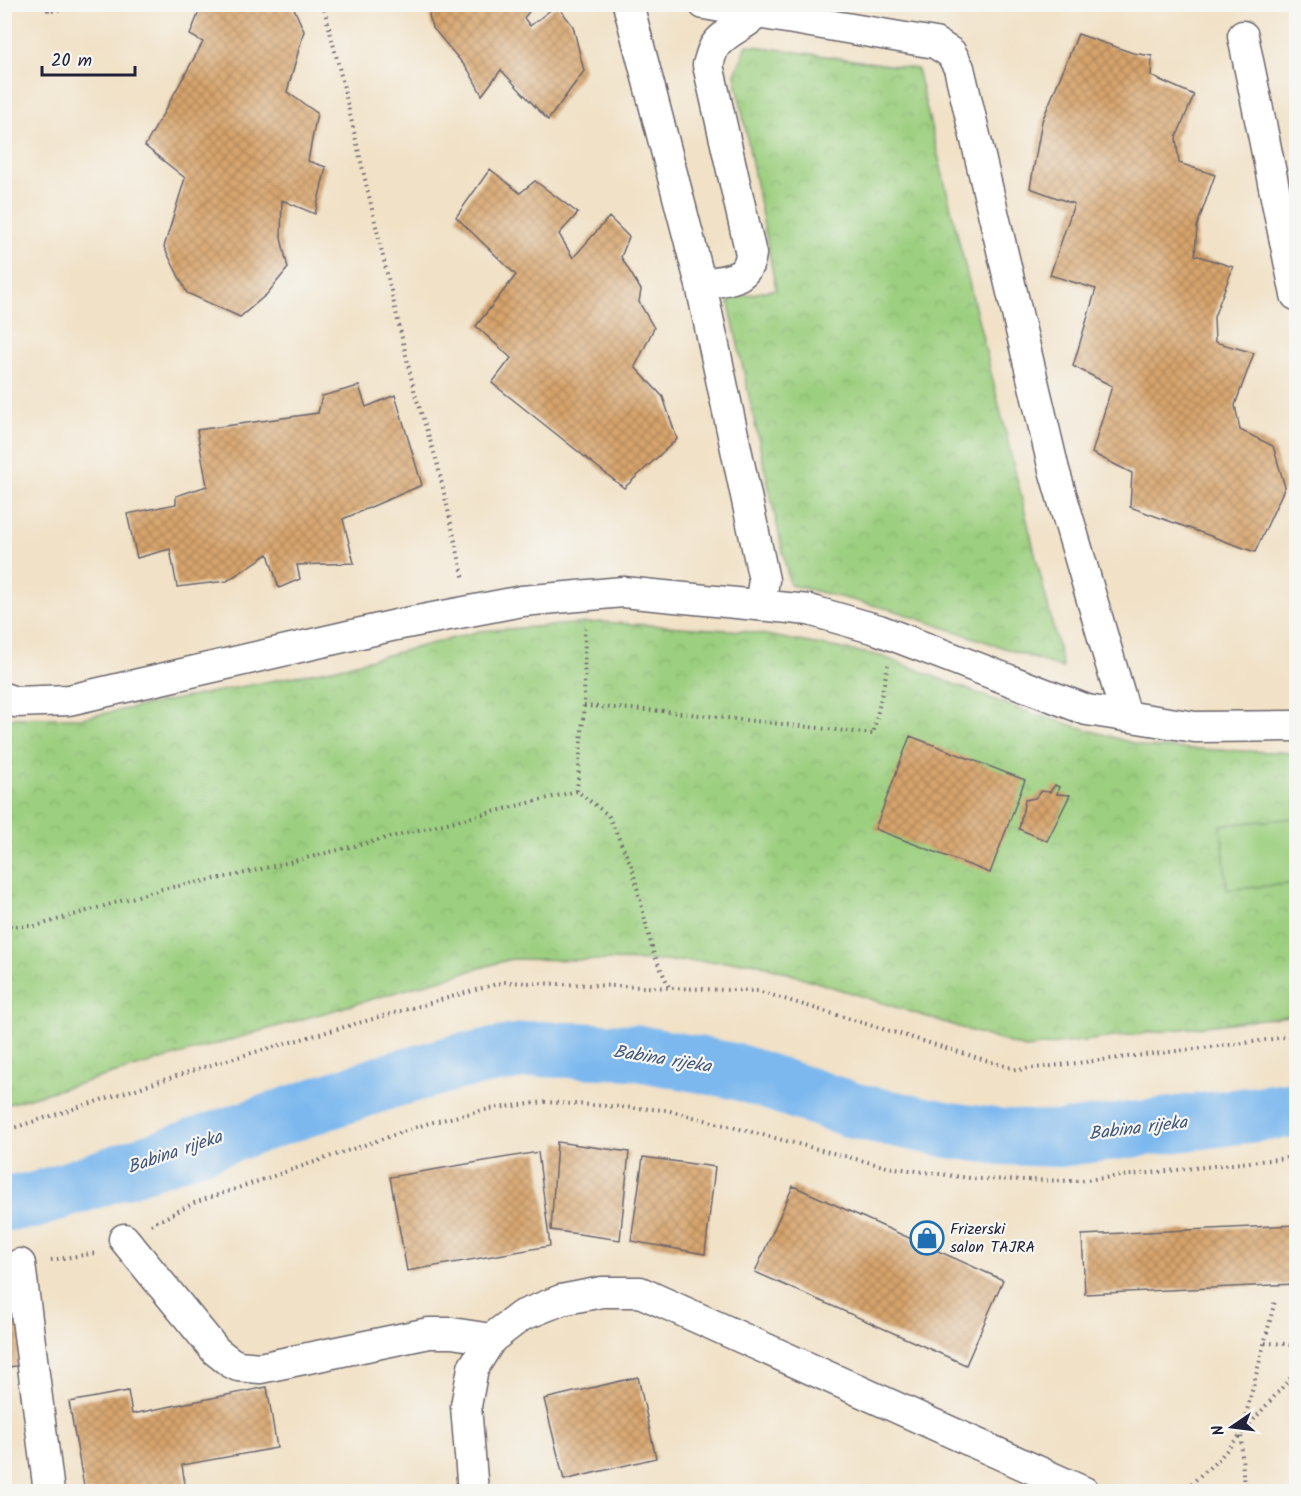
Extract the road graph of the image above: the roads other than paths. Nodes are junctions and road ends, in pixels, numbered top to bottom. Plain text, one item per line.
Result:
1 (628, 4) edge
2 (704, 4) edge
3 (761, 9) edge
4 (1243, 36) dead end
5 (701, 285) junction
6 (1296, 295) edge
7 (760, 605) junction
8 (4, 698) edge
9 (1126, 716) junction
10 (1296, 726) edge
11 (124, 1239) road end
12 (20, 1264) road end
13 (491, 1339) junction
14 (49, 1491) edge
15 (473, 1491) edge
16 (1084, 1491) edge

1 - 5 lane
2 - 3 lane
3 - 5 lane
3 - 9 lane
4 - 6 lane
5 - 7 lane
7 - 8 lane
7 - 9 lane
9 - 10 lane
11 - 13 lane
12 - 14 lane
13 - 15 lane
13 - 16 lane

